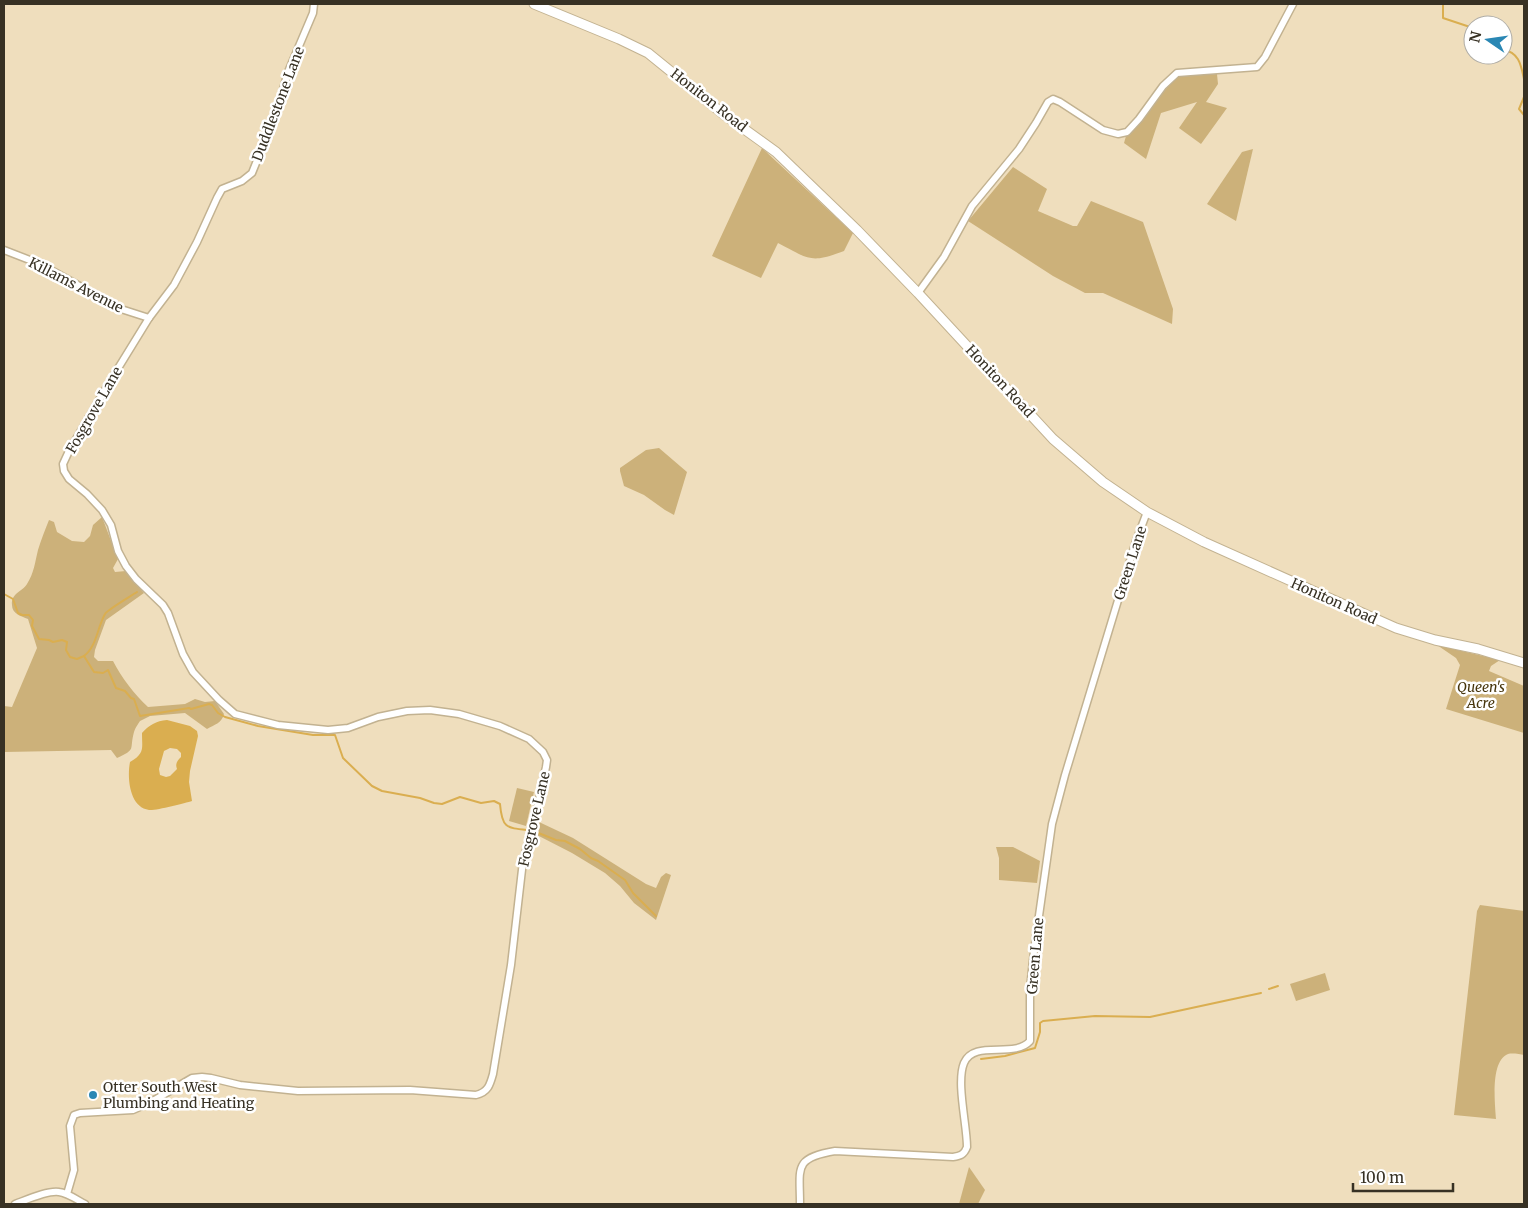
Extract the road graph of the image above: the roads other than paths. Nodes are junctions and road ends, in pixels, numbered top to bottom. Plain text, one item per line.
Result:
1 (314, 4) edge
2 (534, 4) edge
3 (1293, 4) edge
4 (4, 250) edge
5 (918, 293) junction
6 (149, 318) junction
7 (1147, 512) junction
8 (1524, 664) edge
9 (68, 1194) junction
10 (15, 1204) edge
11 (85, 1204) edge
12 (800, 1204) edge

1 - 6 street, Duddlestone Lane
2 - 5 main road, Honiton Road
3 - 5 street
4 - 6 street, Killams Avenue
5 - 7 main road, Honiton Road
6 - 9 street, Fosgrove Lane
7 - 8 main road, Honiton Road
7 - 12 street, Green Lane
9 - 10 street
9 - 11 street

